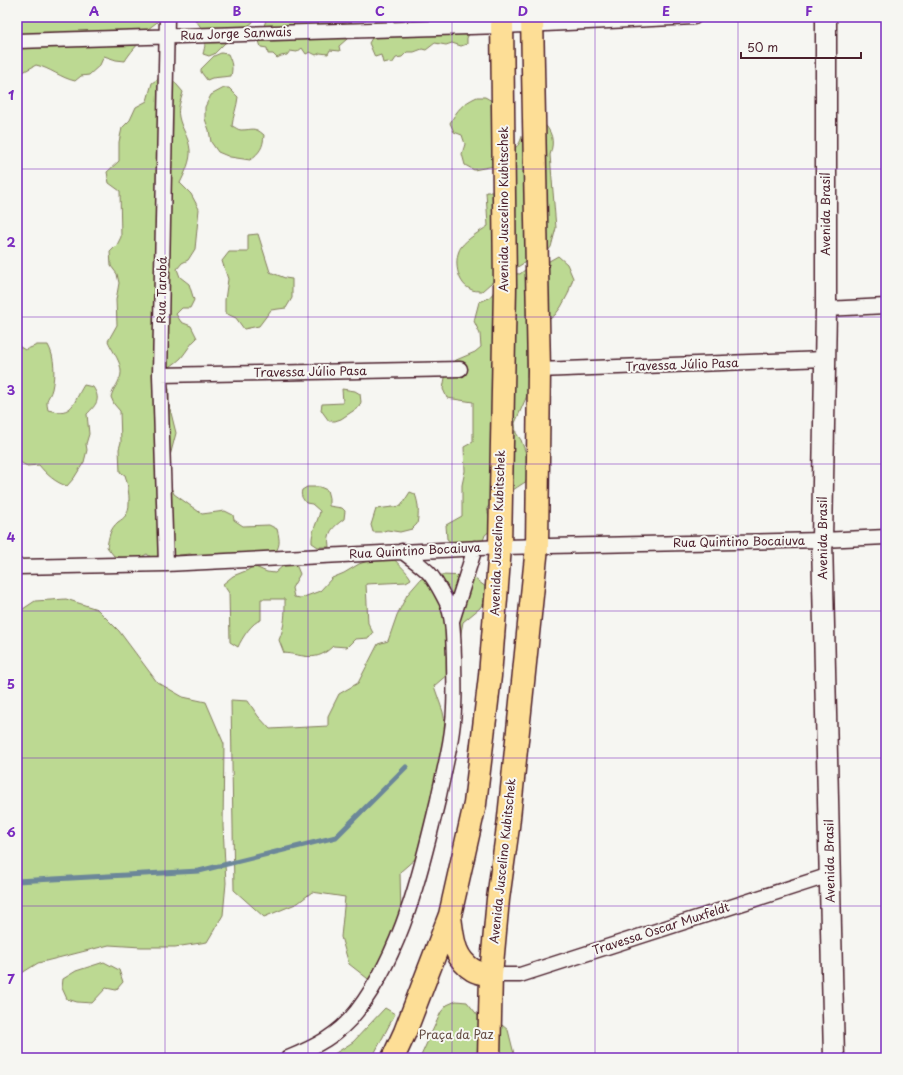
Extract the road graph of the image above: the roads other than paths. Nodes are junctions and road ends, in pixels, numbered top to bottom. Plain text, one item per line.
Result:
1 (167, 17) edge
2 (694, 17) edge
3 (826, 17) edge
4 (532, 21) edge
5 (502, 22) edge
6 (167, 37) junction
7 (17, 41) edge
8 (886, 306) edge
9 (826, 309) junction
10 (825, 360) junction
11 (460, 369) dead end
12 (539, 370) junction
13 (160, 375) junction
14 (886, 537) edge
15 (822, 540) junction
16 (500, 547) junction
17 (537, 547) junction
18 (475, 548) junction
19 (402, 551) junction
20 (166, 564) junction
21 (17, 567) edge
22 (452, 621) junction
23 (830, 875) junction
24 (450, 915) junction
25 (491, 975) junction
26 (288, 1058) edge
27 (393, 1058) edge
28 (489, 1058) edge
29 (834, 1058) edge

1 - 6 street, Rua Tarobá
2 - 4 street, Rua Jorge Sanwais
3 - 9 street, Avenida Brasil
4 - 5 street, Rua Jorge Sanwais
4 - 12 main road, Avenida Juscelino Kubitschek
5 - 6 street, Rua Jorge Sanwais
5 - 16 main road, Avenida Juscelino Kubitschek
6 - 7 street, Rua Jorge Sanwais
6 - 13 street, Rua Tarobá
8 - 9 street
9 - 10 street, Avenida Brasil
10 - 12 street, Travessa Júlio Pasa
10 - 15 street, Avenida Brasil
11 - 13 street, Travessa Júlio Pasa
12 - 17 main road, Avenida Juscelino Kubitschek
13 - 20 street, Rua Tarobá
14 - 15 street, Rua Quintino Bocaiuva
15 - 17 street, Rua Quintino Bocaiuva
15 - 23 street, Avenida Brasil
16 - 17 street, Rua Quintino Bocaiuva
16 - 18 street, Rua Quintino Bocaiuva
16 - 24 main road, Avenida Juscelino Kubitschek
17 - 25 main road, Avenida Juscelino Kubitschek
18 - 19 street, Rua Quintino Bocaiuva
18 - 22 street
19 - 20 street, Rua Quintino Bocaiuva
19 - 22 street
20 - 21 street, Rua Quintino Bocaiuva
22 - 26 street
23 - 25 street, Travessa Oscar Muxfeldt
23 - 29 street, Avenida Brasil
24 - 25 main road
24 - 27 main road, Avenida Juscelino Kubitschek
25 - 28 main road, Avenida Juscelino Kubitschek

